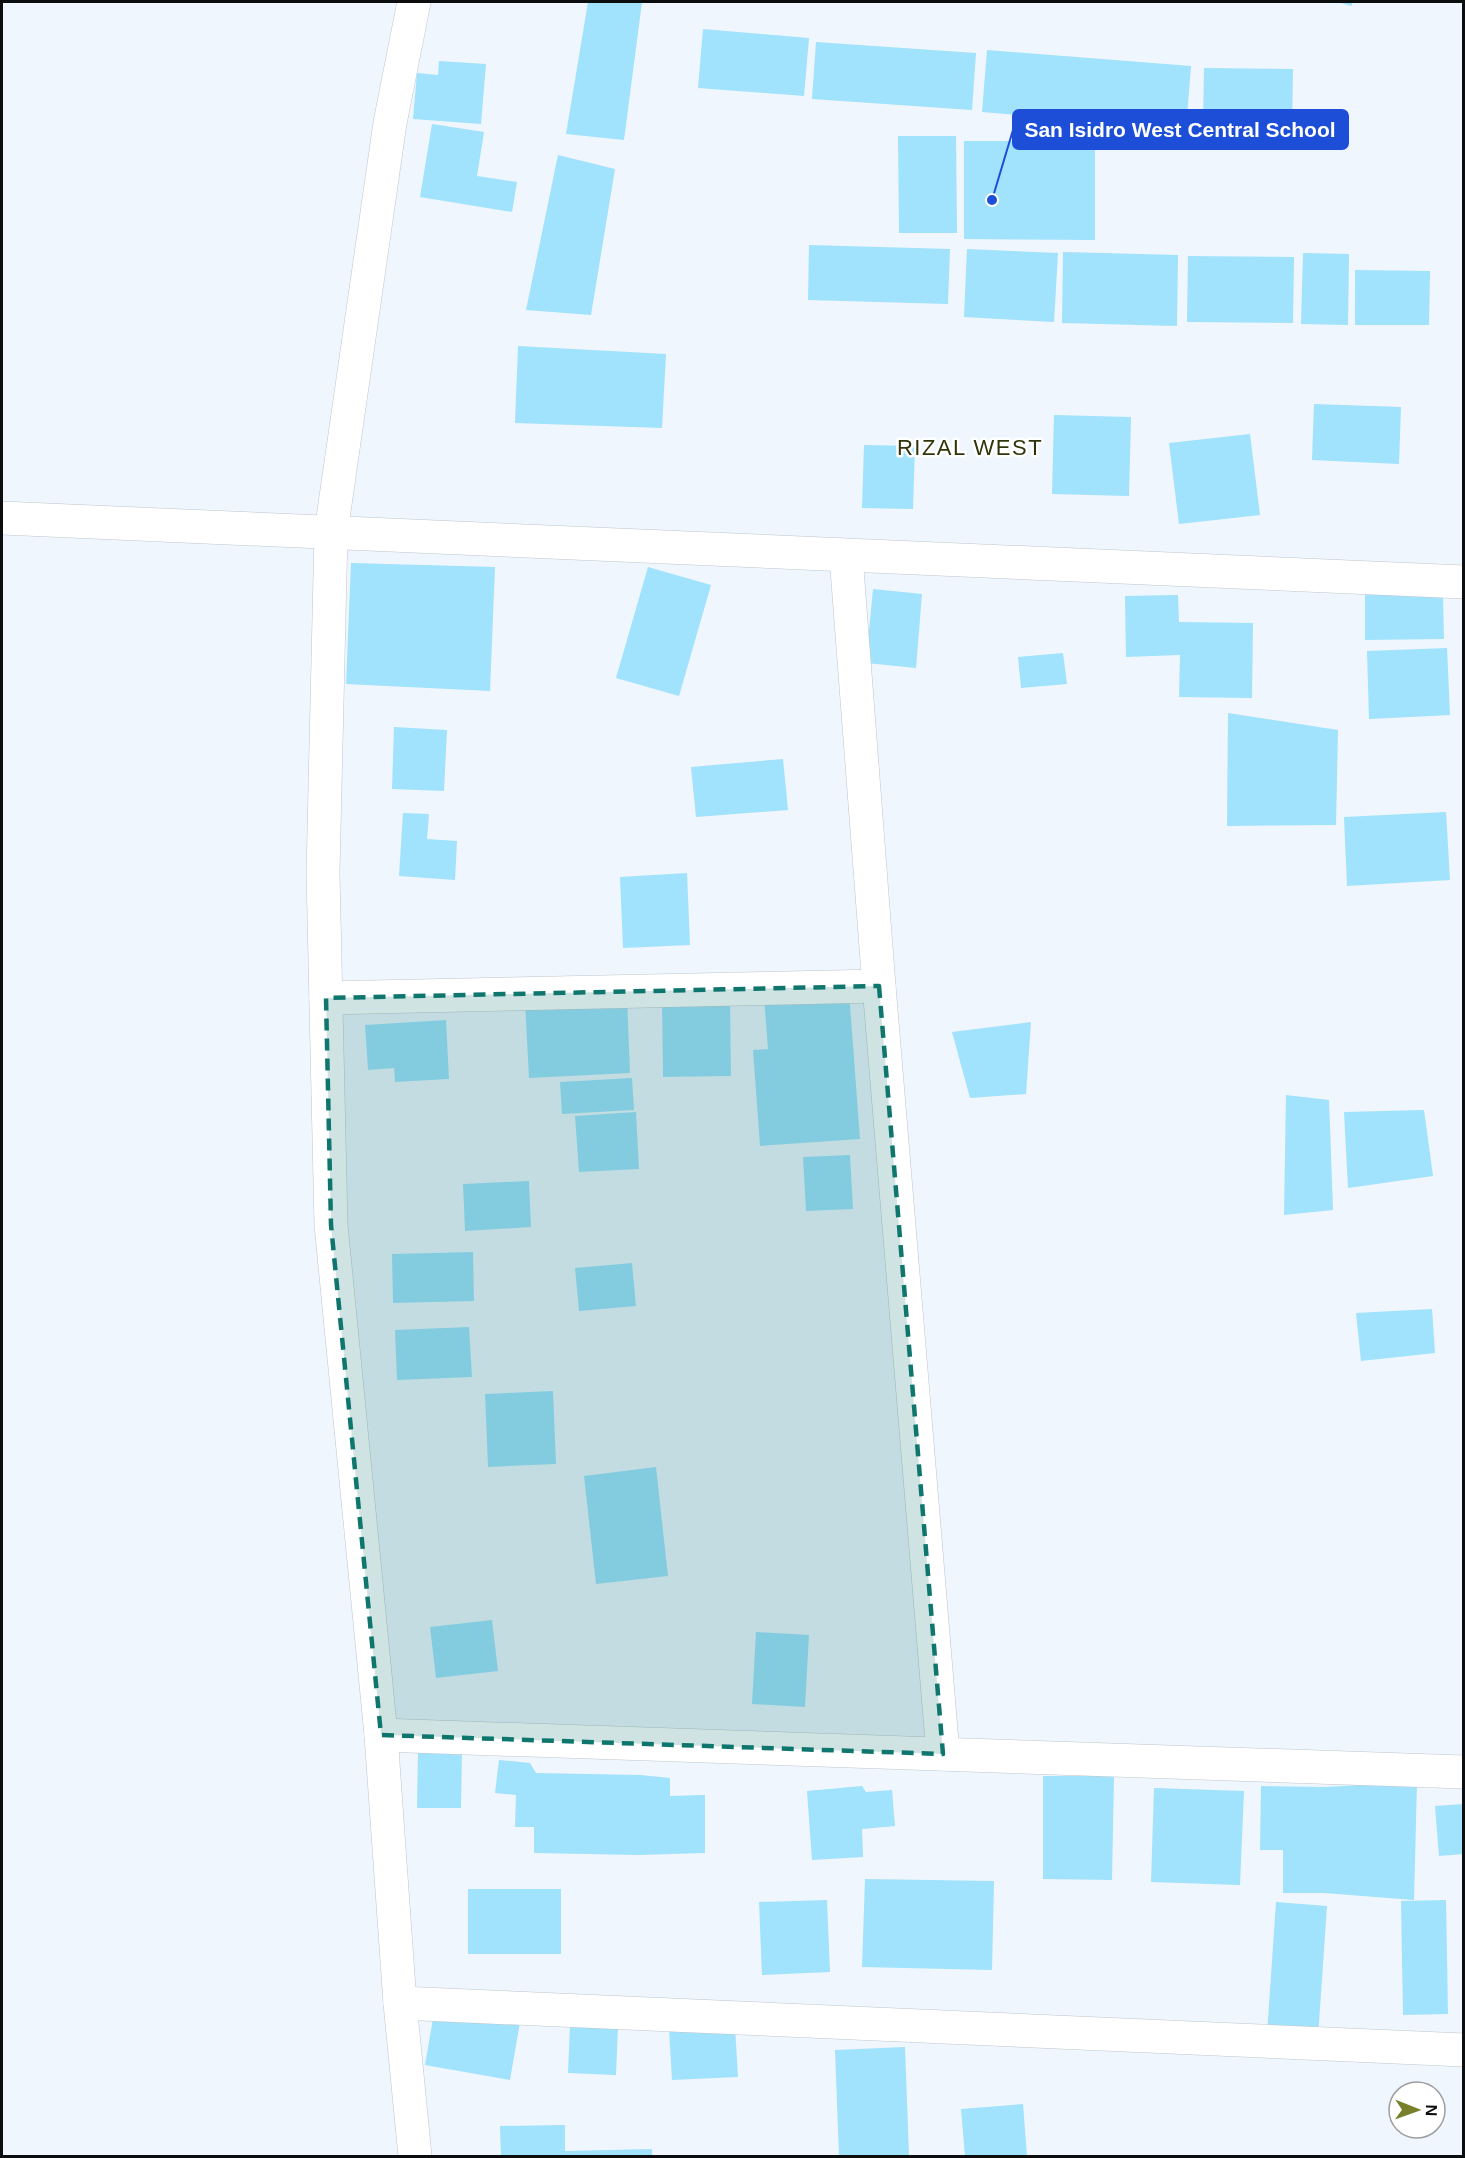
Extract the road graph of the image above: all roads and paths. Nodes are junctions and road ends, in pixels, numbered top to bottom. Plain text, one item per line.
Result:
1 (414, 2) edge
2 (2, 518) edge
3 (331, 532) junction
4 (846, 556) junction
5 (1464, 582) edge
6 (879, 986) junction
7 (326, 998) junction
8 (381, 1735) junction
9 (943, 1754) junction
10 (1464, 1772) edge
11 (400, 2003) junction
12 (1464, 2050) edge
13 (415, 2157) edge

1 - 3 street
2 - 3 street
3 - 4 street
3 - 7 street
4 - 5 street
4 - 6 street
6 - 7 street
6 - 9 street
7 - 8 street
8 - 9 street
8 - 11 street
9 - 10 street
11 - 12 street
11 - 13 street

